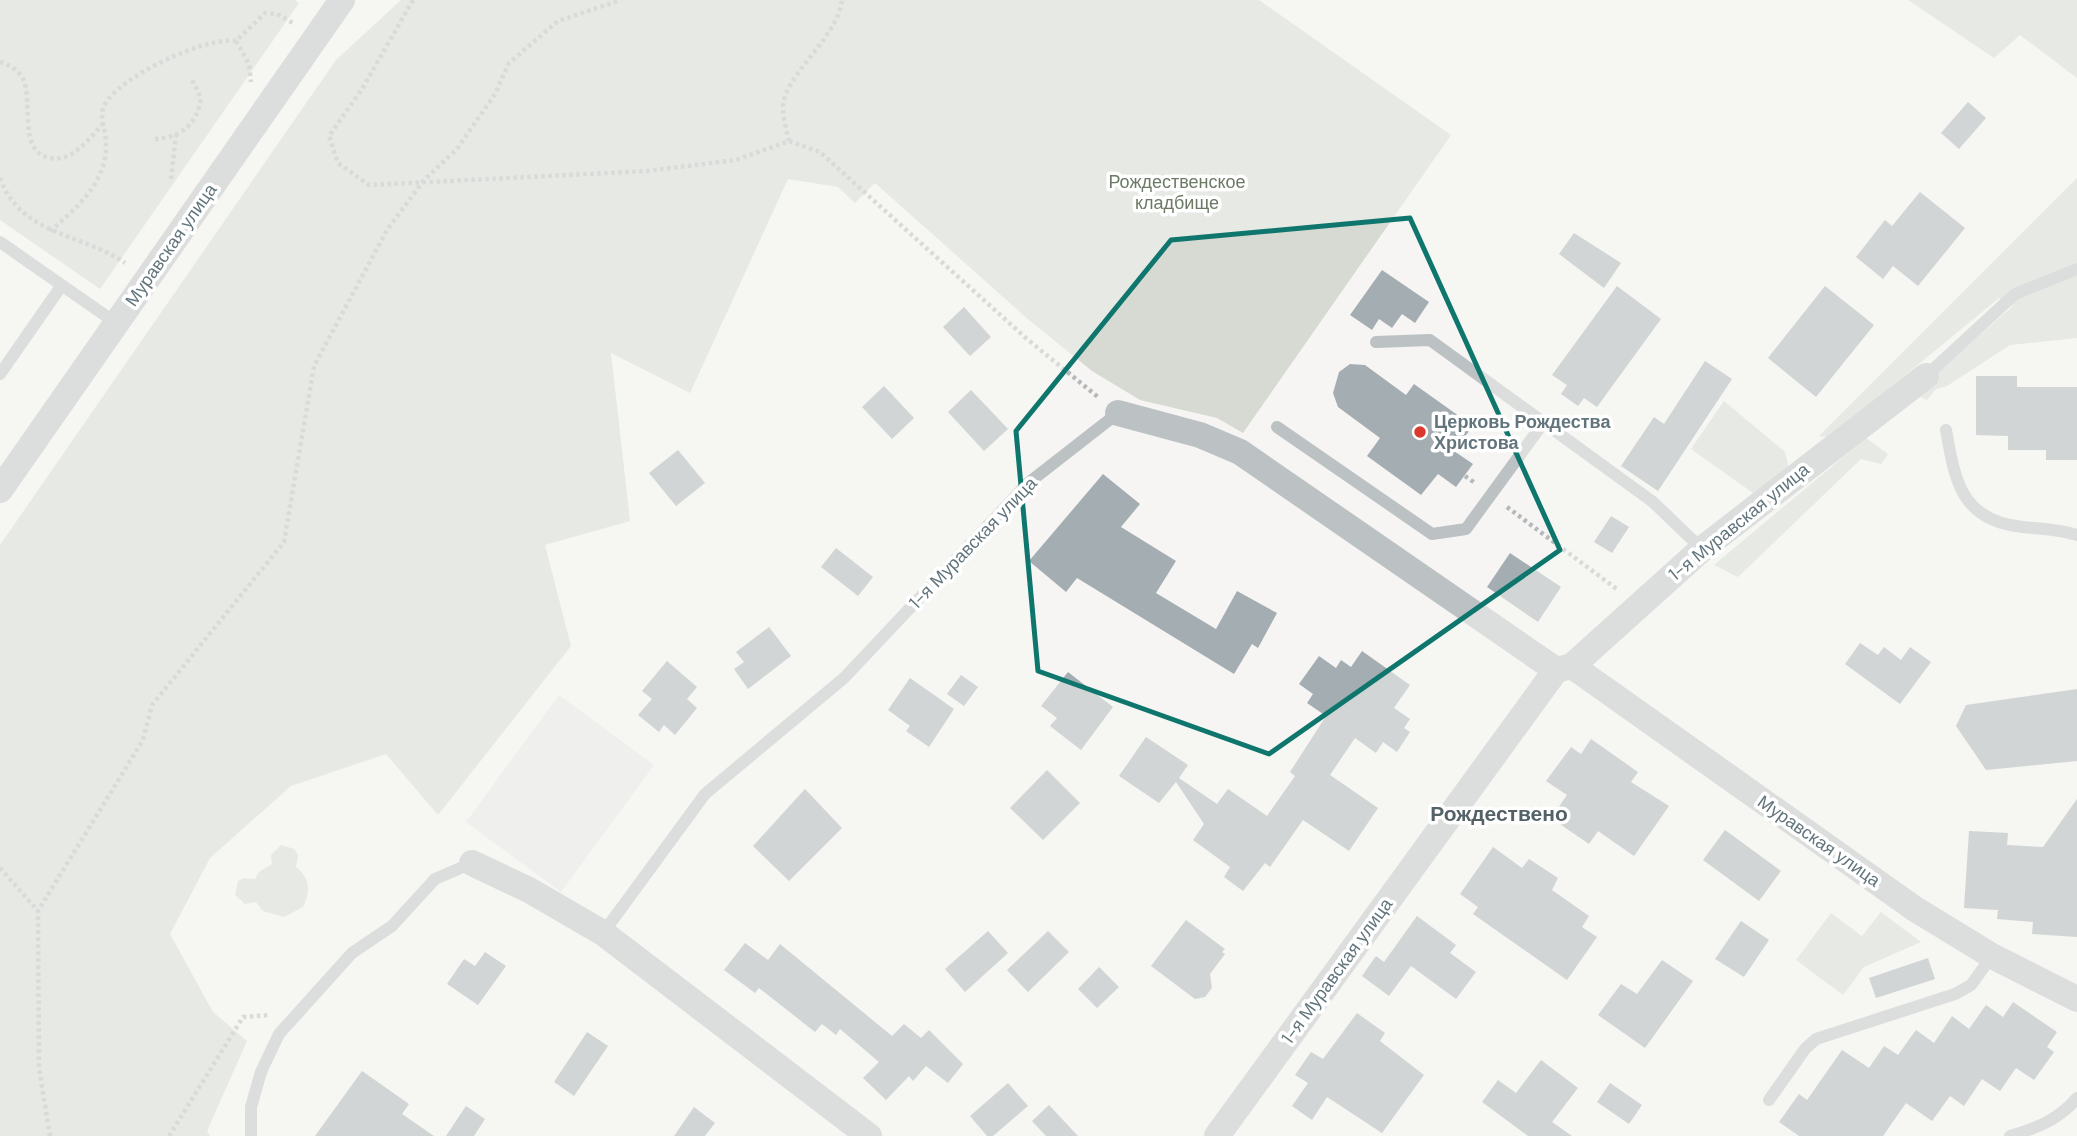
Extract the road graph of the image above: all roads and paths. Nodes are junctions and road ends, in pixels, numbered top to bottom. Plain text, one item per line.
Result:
1 (413, 0) edge
2 (621, 0) edge
3 (842, 0) edge
4 (337, 2) edge
5 (293, 23) dead end
6 (236, 41) junction
7 (0, 62) edge
8 (191, 78) dead end
9 (251, 83) dead end
10 (103, 124) junction
11 (176, 135) junction
12 (155, 139) dead end
13 (789, 141) junction
14 (0, 178) edge
15 (171, 178) dead end
16 (425, 180) junction
17 (50, 231) junction
18 (0, 242) edge
19 (125, 263) dead end
20 (2077, 269) edge
21 (62, 285) junction
22 (116, 323) junction
23 (1376, 342) dead end
24 (0, 374) edge
25 (1926, 376) joint
26 (1118, 413) junction
27 (1544, 422) junction
28 (1278, 427) dead end
29 (1946, 430) dead end
30 (1465, 476) dead end
31 (0, 489) edge
32 (1491, 495) junction
33 (2077, 535) edge
34 (1702, 549) junction
35 (1638, 605) junction
36 (1564, 668) junction
37 (472, 863) joint
38 (0, 868) edge
39 (38, 911) junction
40 (603, 933) junction
41 (1992, 956) junction
42 (2077, 999) edge
43 (296, 1013) junction
44 (2077, 1098) edge
45 (1769, 1101) dead end
46 (50, 1136) edge
47 (169, 1136) edge
48 (251, 1136) edge
49 (869, 1136) edge
50 (1217, 1136) edge
51 (2010, 1136) edge

1 - 16 path
2 - 16 path
3 - 13 path
4 - 22 street, Муравская улица
5 - 6 path
6 - 9 path
6 - 10 path
7 - 10 path
8 - 11 path
10 - 17 path
11 - 12 path
11 - 15 path
13 - 16 path
13 - 26 path
14 - 17 path
16 - 39 path
17 - 19 path
18 - 21 lane
20 - 25 lane
21 - 22 lane
21 - 24 lane
22 - 31 street, Муравская улица
23 - 27 lane
25 - 34 street, 1-я Муравская улица
26 - 36 street
26 - 40 lane, 1-я Муравская улица
27 - 32 lane
27 - 34 lane
28 - 32 lane
29 - 33 lane
30 - 32 path
32 - 35 path
34 - 35 street, 1-я Муравская улица
35 - 36 street, 1-я Муравская улица
36 - 41 street, Муравская улица
36 - 50 street, 1-я Муравская улица
37 - 40 street
37 - 43 lane
38 - 39 path
39 - 46 path
40 - 49 street
41 - 42 street, Муравская улица
41 - 45 lane
43 - 47 path
43 - 48 lane
44 - 51 lane

